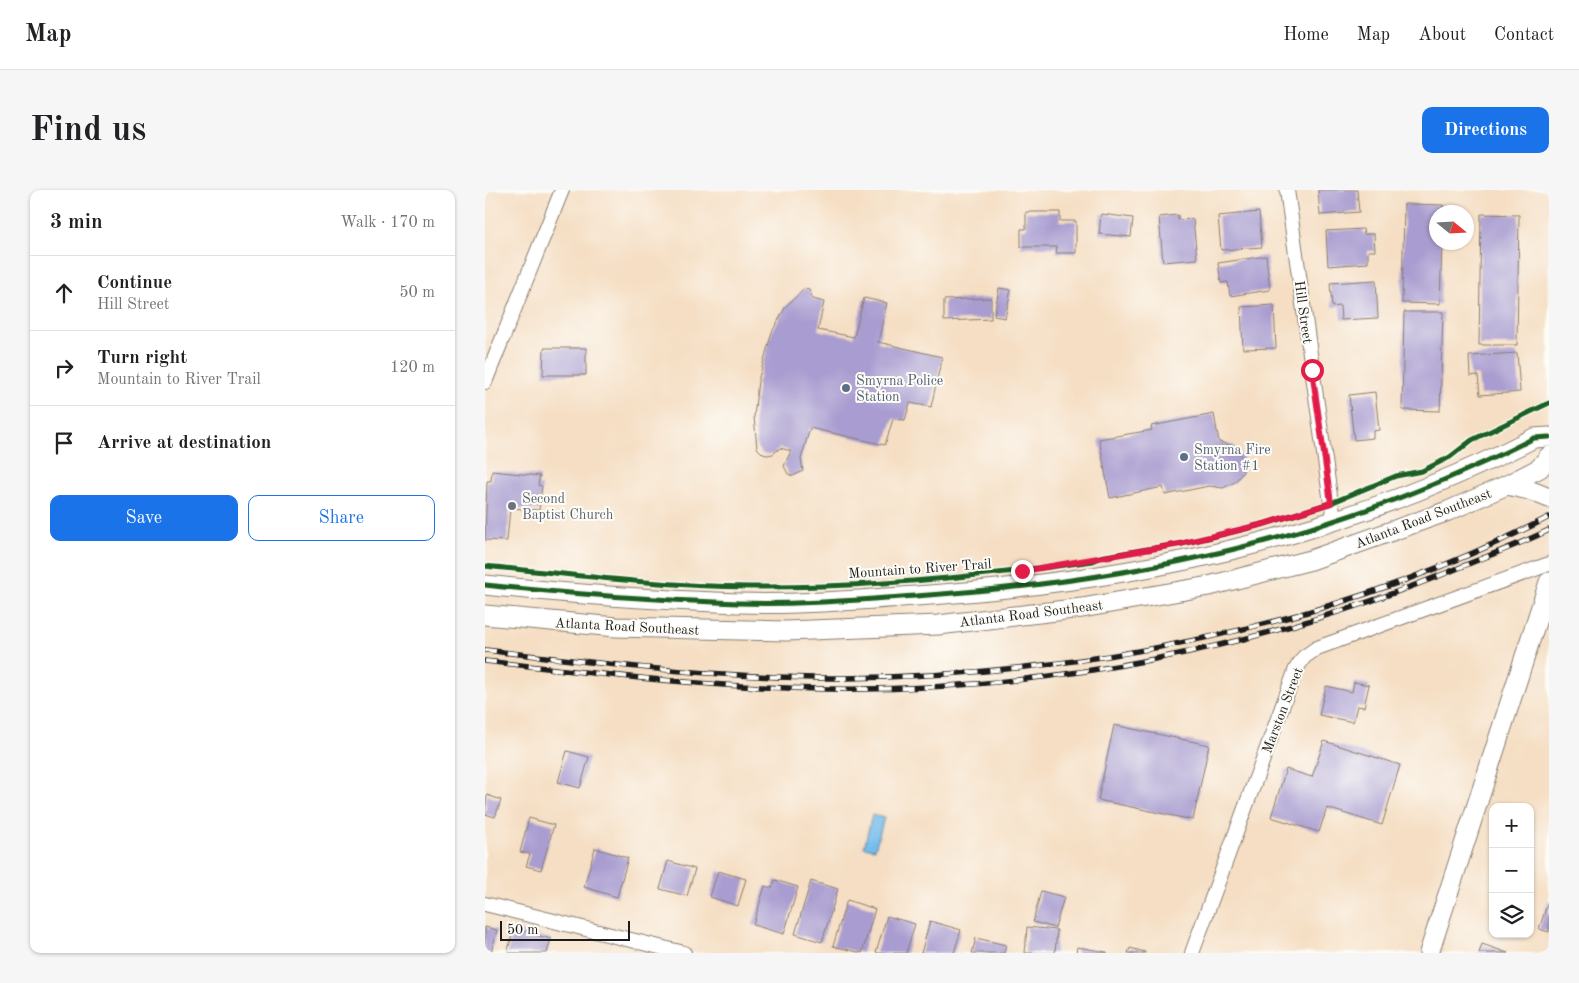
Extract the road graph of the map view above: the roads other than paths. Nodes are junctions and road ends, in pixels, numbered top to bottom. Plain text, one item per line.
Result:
1 (562, 190) edge
2 (1287, 190) edge
3 (485, 382) edge
4 (1549, 437) edge
5 (1549, 456) edge
6 (1507, 485) junction
7 (1549, 498) edge
8 (1336, 522) junction
9 (1549, 564) edge
10 (1549, 582) edge
11 (485, 585) edge
12 (485, 615) edge
13 (485, 904) edge
14 (664, 951) edge
15 (684, 953) edge
16 (1193, 953) edge
17 (1429, 953) edge

1 - 3 street
2 - 8 street, Hill Street
4 - 8 main road, Atlanta Road Southeast
5 - 6 main road, Atlanta Road Southeast
6 - 7 main road
6 - 12 main road, Atlanta Road Southeast
8 - 11 main road, Atlanta Road Southeast
9 - 16 street, Marston Street
10 - 17 main road
13 - 14 street
14 - 15 street

